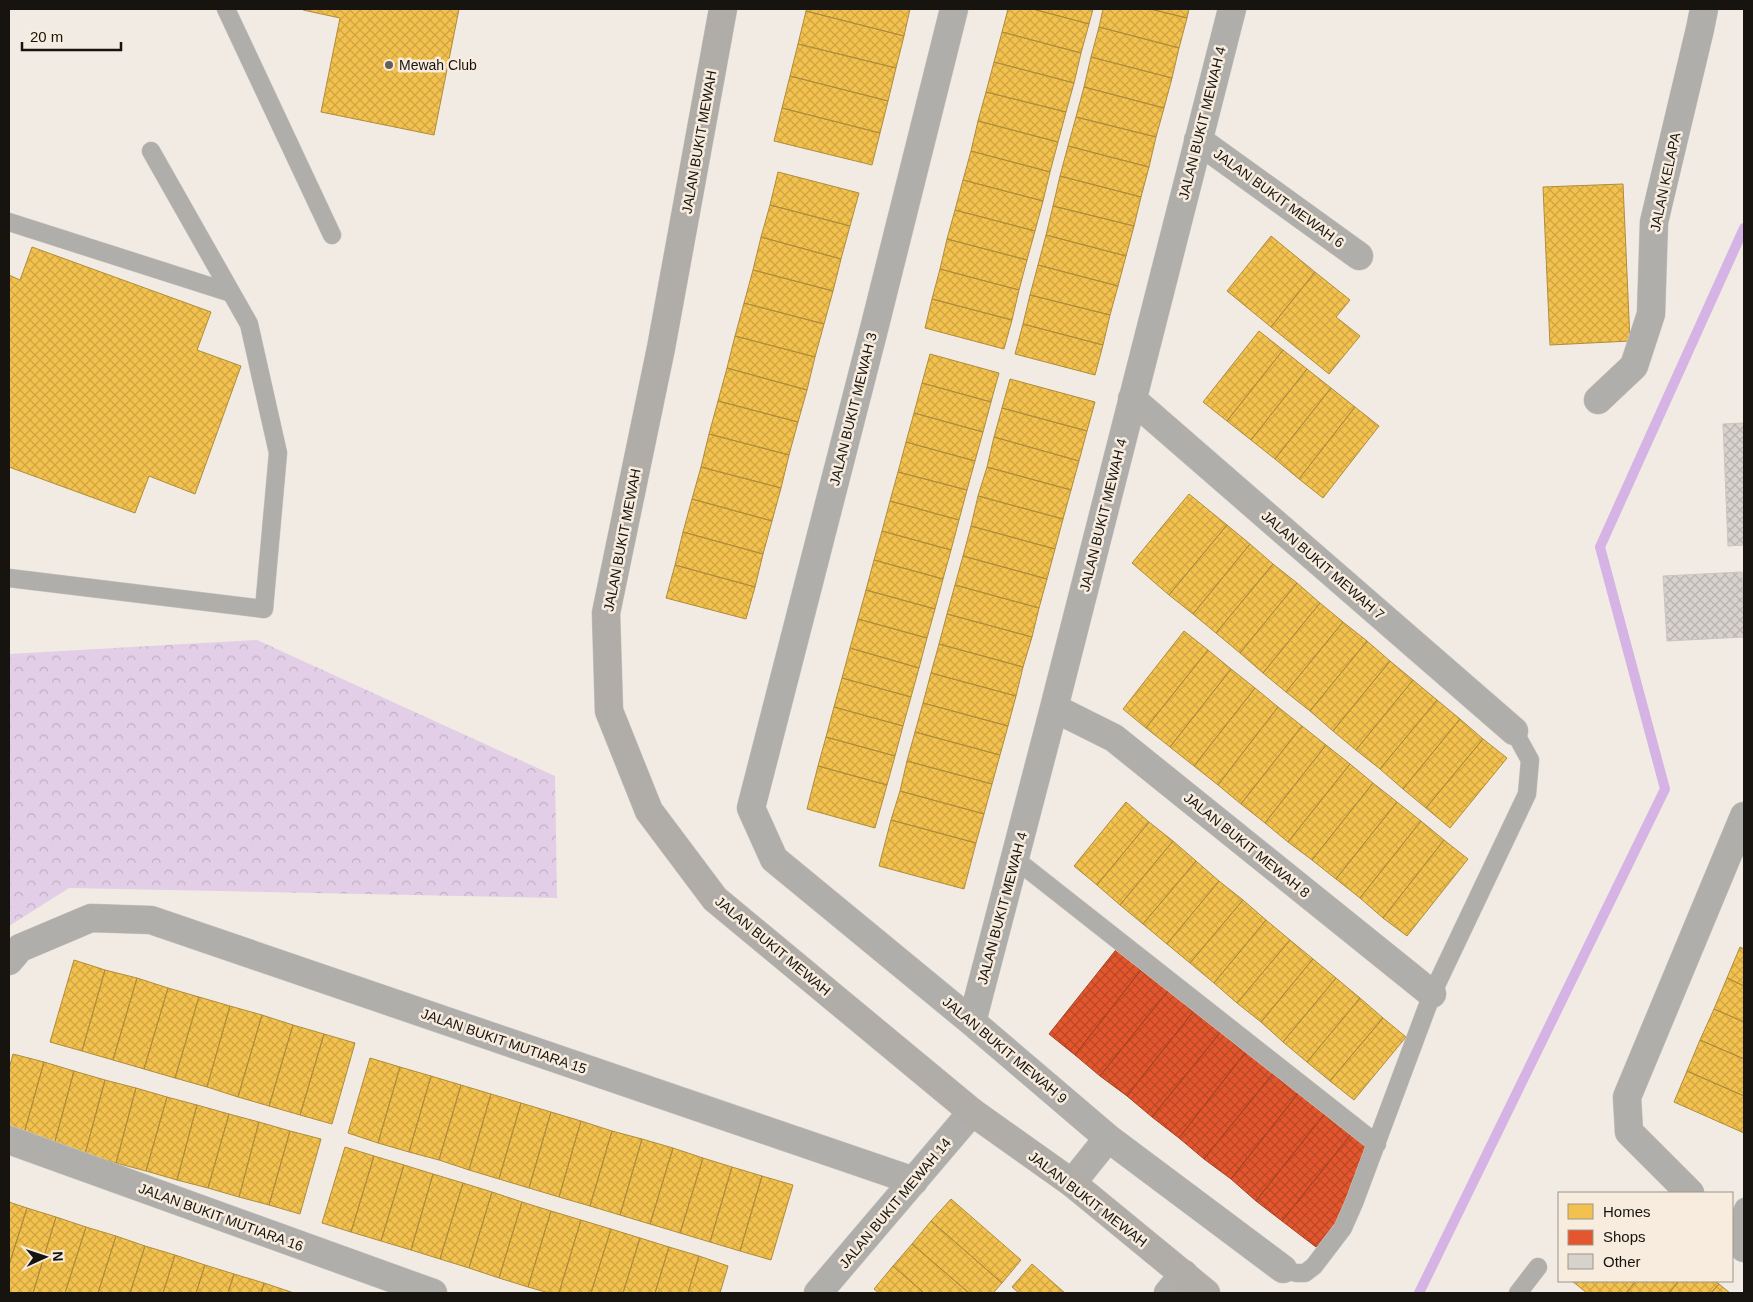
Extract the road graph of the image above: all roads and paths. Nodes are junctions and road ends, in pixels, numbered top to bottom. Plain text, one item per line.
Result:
1 (226, 9) edge
2 (723, 9) edge
3 (954, 9) edge
4 (1232, 9) edge
5 (1704, 9) edge
6 (1198, 140) junction
7 (151, 151) dead end
8 (9, 222) edge
9 (332, 235) dead end
10 (1359, 256) dead end
11 (231, 293) junction
12 (1132, 399) junction
13 (1598, 400) dead end
14 (9, 578) edge
15 (1054, 708) junction
16 (1514, 731) joint
17 (751, 808) joint
18 (1744, 816) edge
19 (1015, 859) junction
20 (9, 960) edge
21 (1432, 994) junction
22 (972, 1022) junction
23 (972, 1112) junction
24 (1108, 1138) junction
25 (9, 1140) edge
26 (1377, 1144) junction
27 (914, 1181) junction
28 (1072, 1183) junction
29 (1689, 1192) edge
30 (1744, 1207) edge
31 (1736, 1239) edge
32 (1538, 1267) dead end
33 (1283, 1269) joint
34 (1176, 1283) edge
35 (433, 1293) edge
36 (818, 1293) edge
37 (1206, 1293) edge
38 (1518, 1293) edge

1 - 9 lane
2 - 23 street, JALAN BUKIT MEWAH
3 - 17 street, JALAN BUKIT MEWAH 3
4 - 6 street, JALAN BUKIT MEWAH 4
5 - 13 street, JALAN KELAPA
6 - 10 street, JALAN BUKIT MEWAH 6
6 - 12 street, JALAN BUKIT MEWAH 4
7 - 11 lane
8 - 11 lane
11 - 14 lane
12 - 15 street, JALAN BUKIT MEWAH 4
12 - 16 street, JALAN BUKIT MEWAH 7
15 - 19 street, JALAN BUKIT MEWAH 4
15 - 21 street, JALAN BUKIT MEWAH 8
16 - 21 lane
17 - 22 street, JALAN BUKIT MEWAH 9
18 - 29 street
19 - 22 street, JALAN BUKIT MEWAH 4
19 - 26 lane
20 - 27 street, JALAN BUKIT MUTIARA 15
21 - 26 lane
22 - 24 street, JALAN BUKIT MEWAH 9
23 - 27 street, JALAN BUKIT MEWAH 14
23 - 28 street, JALAN BUKIT MEWAH
24 - 28 street
24 - 33 street, JALAN BUKIT MEWAH 9
25 - 35 street, JALAN BUKIT MUTIARA 16
26 - 33 lane
27 - 36 street, JALAN BUKIT MEWAH 14
28 - 34 street, JALAN BUKIT MEWAH
30 - 31 lane
32 - 38 lane
34 - 37 street, JALAN BUKIT MEWAH

